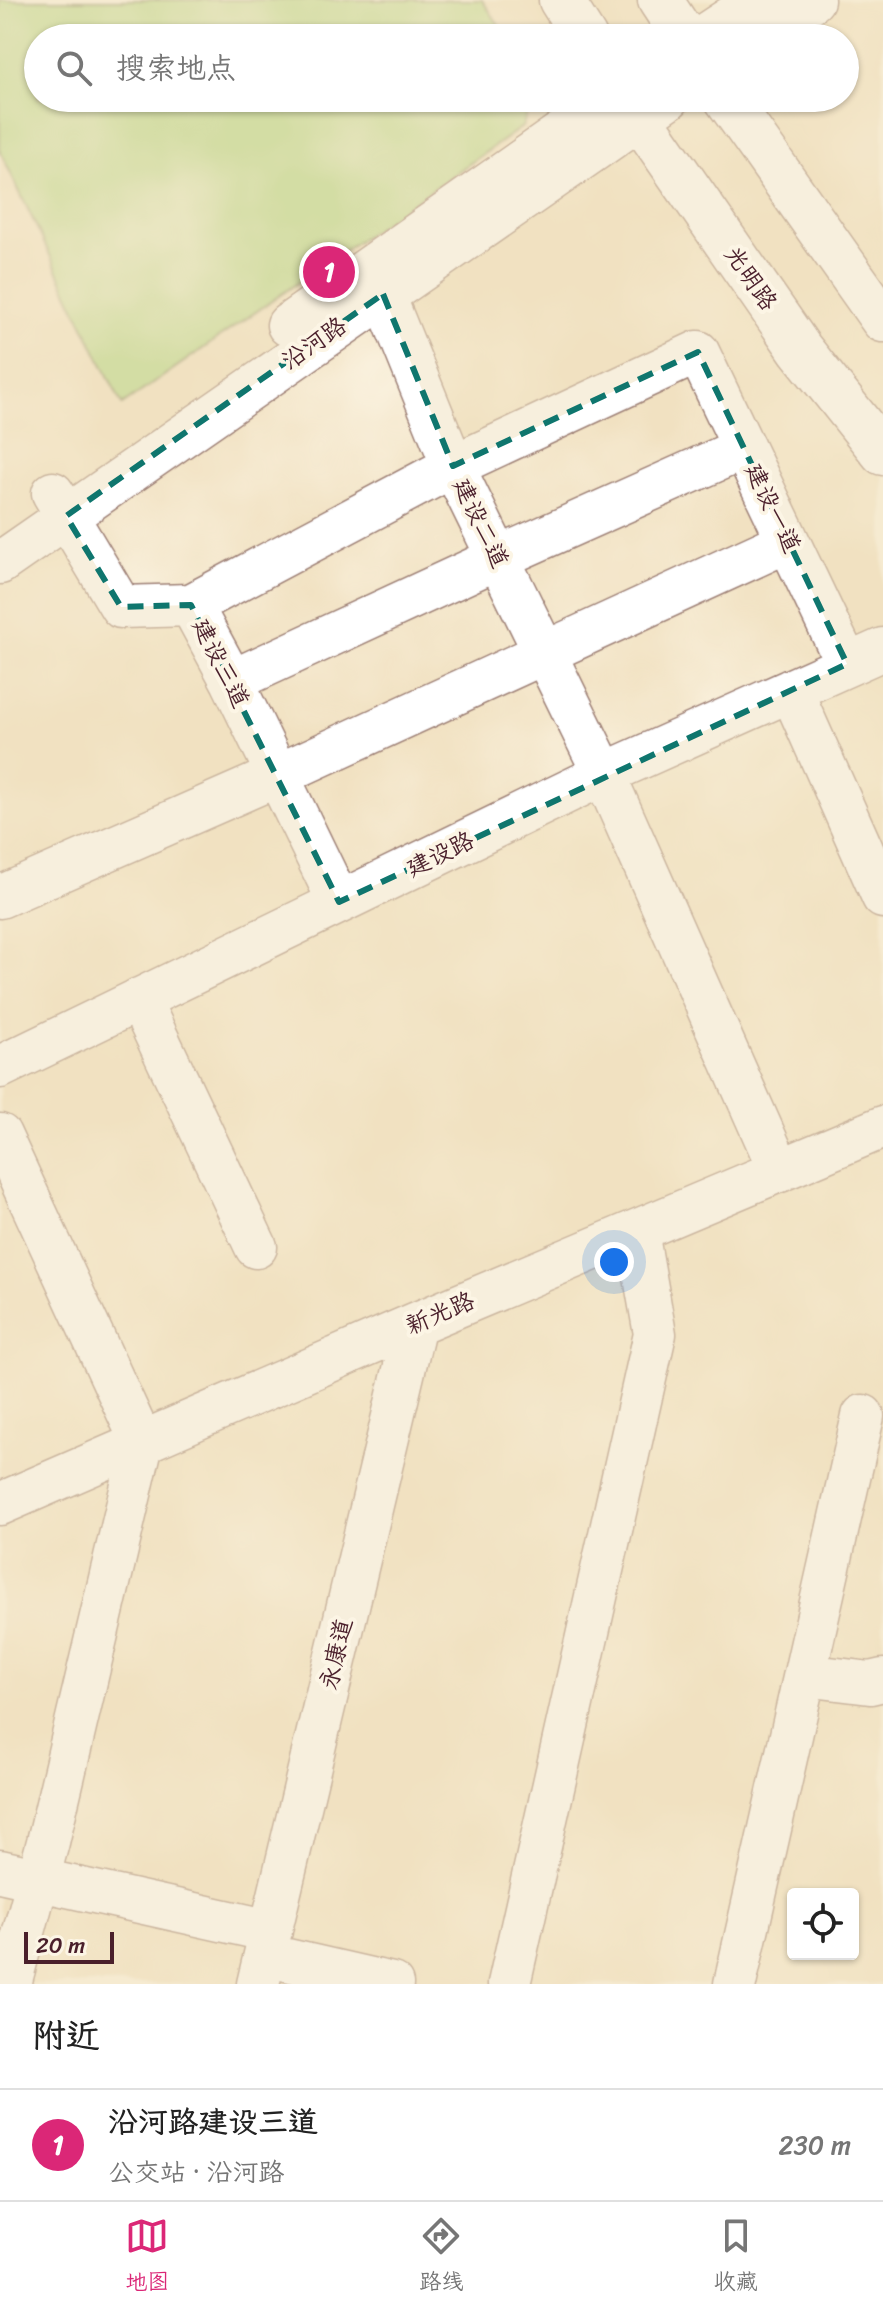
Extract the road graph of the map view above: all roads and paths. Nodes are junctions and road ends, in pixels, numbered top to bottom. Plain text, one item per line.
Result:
1 (561, 0) edge
2 (660, 0) edge
3 (758, 0) edge
4 (813, 0) edge
5 (576, 24) edge
6 (676, 24) edge
7 (721, 24) edge
8 (778, 24) edge
9 (623, 112) edge
10 (642, 112) edge
11 (736, 112) edge
12 (377, 280) junction
13 (883, 320) edge
14 (744, 448) junction
15 (883, 453) edge
16 (453, 466) junction
17 (60, 504) junction
18 (0, 531) edge
19 (788, 541) junction
20 (498, 558) junction
21 (0, 563) edge
22 (191, 605) junction
23 (544, 651) junction
24 (865, 657) edge
25 (232, 681) junction
26 (791, 690) junction
27 (604, 774) junction
28 (276, 776) junction
29 (0, 897) edge
30 (883, 897) edge
31 (339, 902) junction
32 (139, 999) junction
33 (0, 1067) edge
34 (883, 1127) edge
35 (0, 1135) edge
36 (780, 1171) junction
37 (637, 1231) junction
38 (256, 1247) dead end
39 (415, 1324) junction
40 (863, 1416) dead end
41 (142, 1443) junction
42 (0, 1504) edge
43 (805, 1675) junction
44 (883, 1680) edge
45 (18, 1876) edge
46 (265, 1957) edge
47 (10, 1984) edge
48 (392, 1984) edge
49 (509, 1984) edge
50 (735, 1984) edge

1 - 5 main road
2 - 6 main road
3 - 7 street
4 - 8 street
9 - 12 street, 沿河路
10 - 15 main road, 光明路
11 - 13 main road
12 - 16 street, 建设二道
12 - 17 street, 沿河路
14 - 16 street, 建设一道
14 - 19 street, 建设一道
14 - 20 street
16 - 20 street, 建设二道
16 - 22 street
17 - 18 street, 沿河路
17 - 21 street, 沿河路
17 - 22 street, 建设三道
19 - 23 street
19 - 24 street, 建设一道
20 - 23 street, 建设二道
20 - 25 street
22 - 25 street, 建设三道
23 - 27 street, 建设二道
23 - 28 street
24 - 26 street, 建设路
25 - 28 street, 建设三道
26 - 27 street, 建设路
26 - 30 street
27 - 31 street, 建设路
27 - 36 street, 建设二道
28 - 29 street
28 - 31 street, 建设三道
31 - 32 street, 建设路
32 - 33 street, 建设路
32 - 38 street
34 - 36 street, 新光路
35 - 41 street
36 - 37 street, 新光路
37 - 39 street, 新光路
37 - 49 street
39 - 41 street, 新光路
39 - 46 street, 永康道
40 - 43 street
41 - 42 street, 新光路
41 - 45 street
43 - 44 street
43 - 50 street
45 - 46 street
45 - 47 street
46 - 48 street

